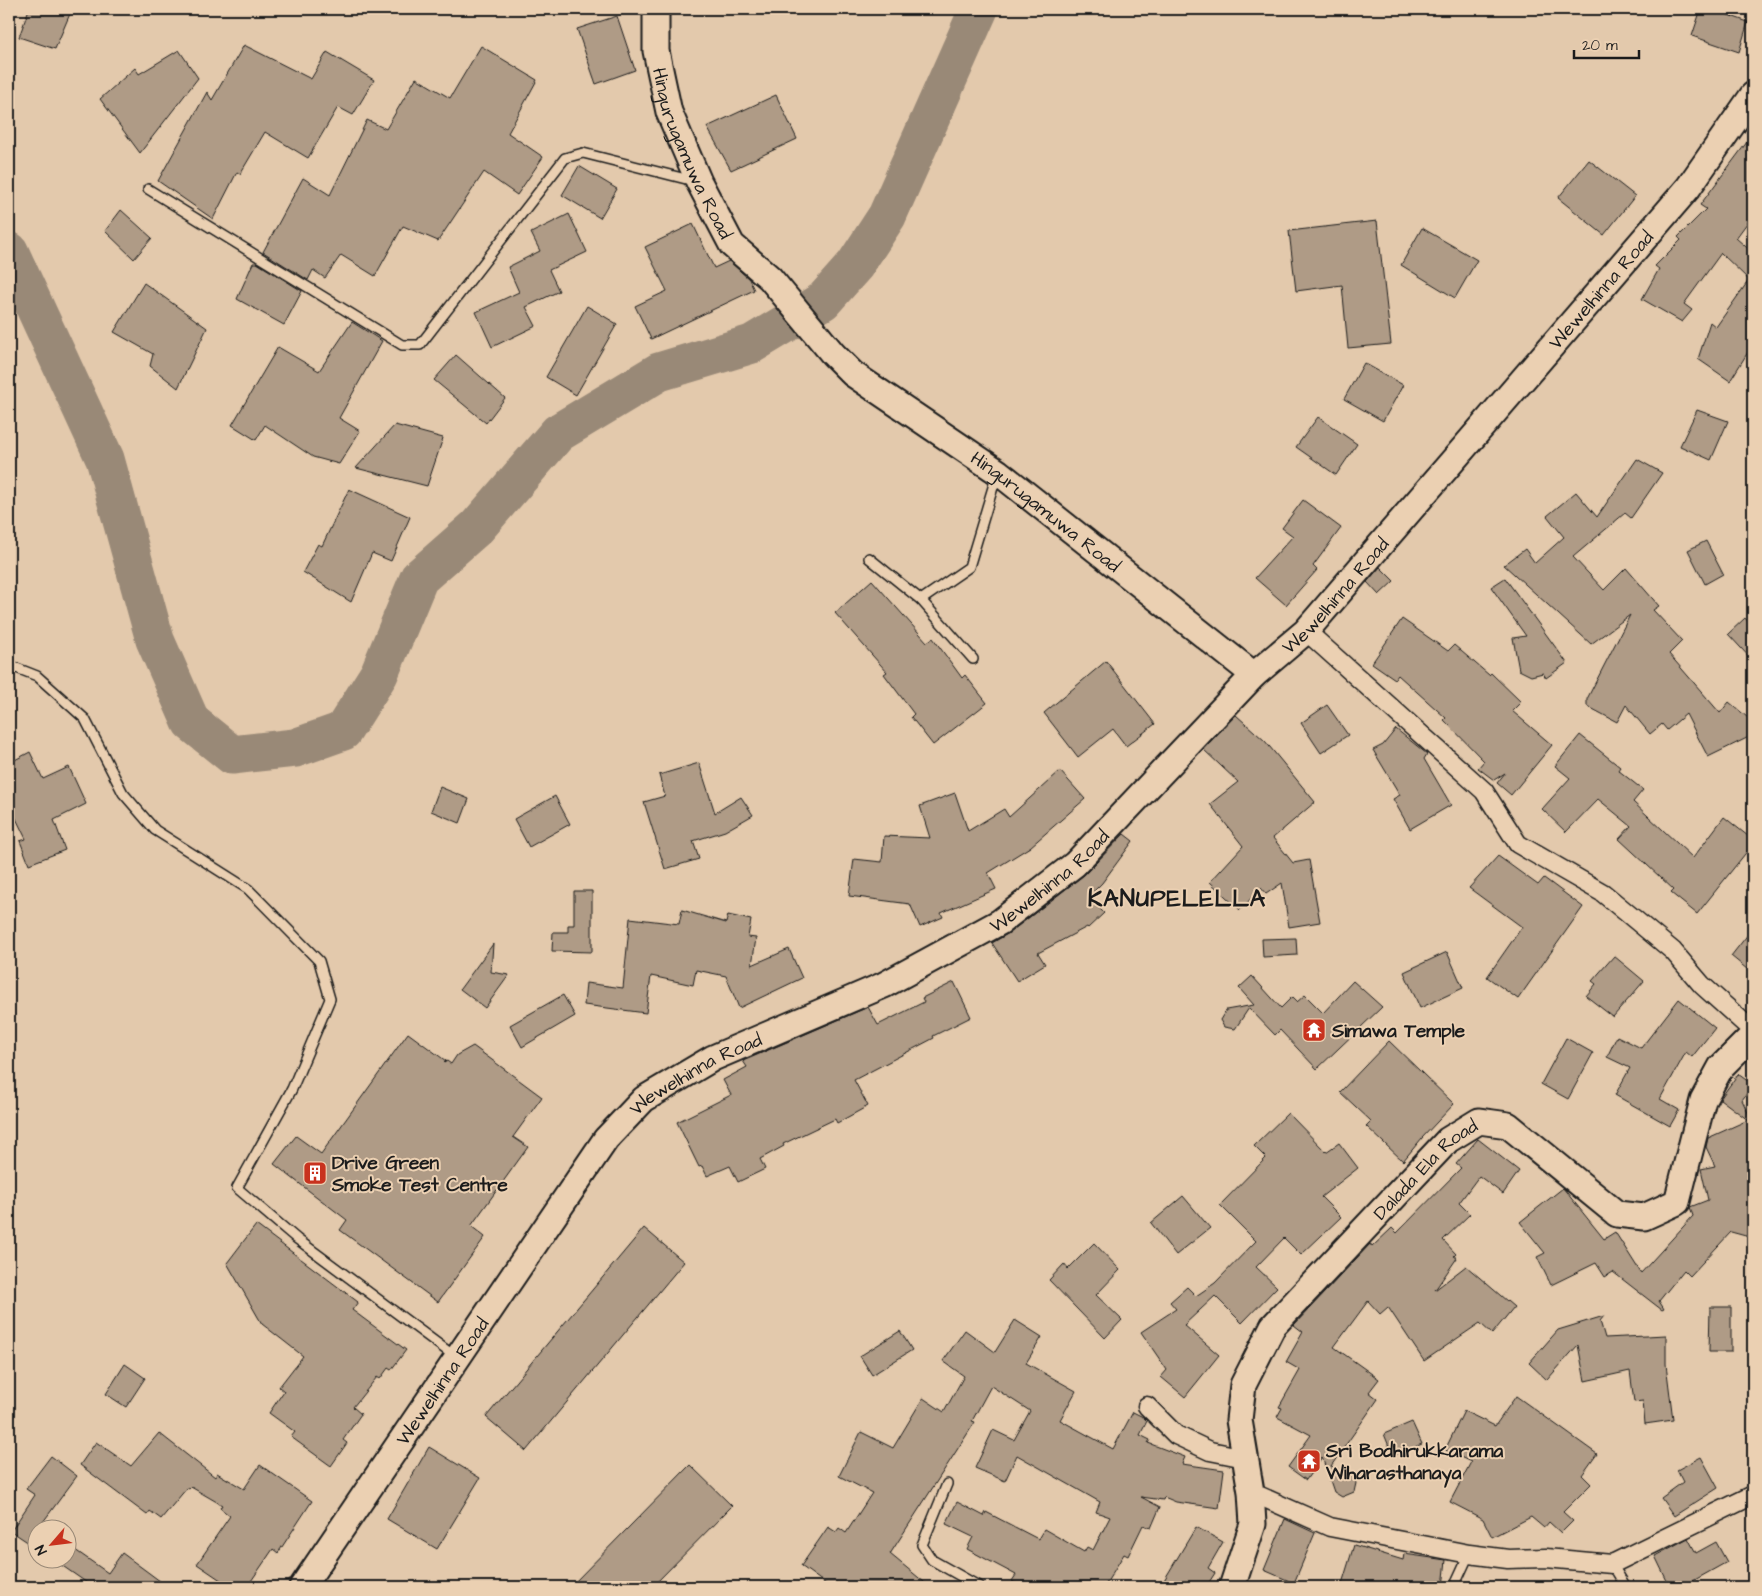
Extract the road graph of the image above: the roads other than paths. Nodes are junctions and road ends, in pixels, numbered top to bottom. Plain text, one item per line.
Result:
1 (656, 9) edge
2 (1753, 95) edge
3 (699, 182) junction
4 (148, 189) dead end
5 (998, 472) junction
6 (869, 558) dead end
7 (921, 600) junction
8 (1306, 631) junction
9 (973, 659) dead end
10 (9, 664) edge
11 (1254, 675) junction
12 (1753, 1031) edge
13 (1753, 1035) edge
14 (457, 1358) junction
15 (1147, 1406) dead end
16 (1245, 1458) junction
17 (947, 1484) dead end
18 (1251, 1492) junction
19 (1753, 1495) edge
20 (1469, 1554) junction
21 (1612, 1564) junction
22 (302, 1587) edge
23 (980, 1587) edge
24 (1232, 1587) edge
25 (1457, 1587) edge
26 (1626, 1587) edge

1 - 3 street, Hingurugamuwa Road
2 - 8 street, Wewelhinna Road
3 - 4 lane
3 - 5 street, Hingurugamuwa Road
5 - 7 lane
5 - 11 street, Hingurugamuwa Road
6 - 7 lane
7 - 9 lane
8 - 11 street, Wewelhinna Road
8 - 12 street
10 - 14 lane
11 - 14 street, Wewelhinna Road
13 - 16 street, Dalada Ela Road
14 - 22 street, Wewelhinna Road
15 - 16 street
16 - 18 street, Dalada Ela Road
17 - 23 lane
18 - 20 street
18 - 24 street, Dalada Ela Road
19 - 21 street
20 - 21 street
20 - 25 lane
21 - 26 lane

